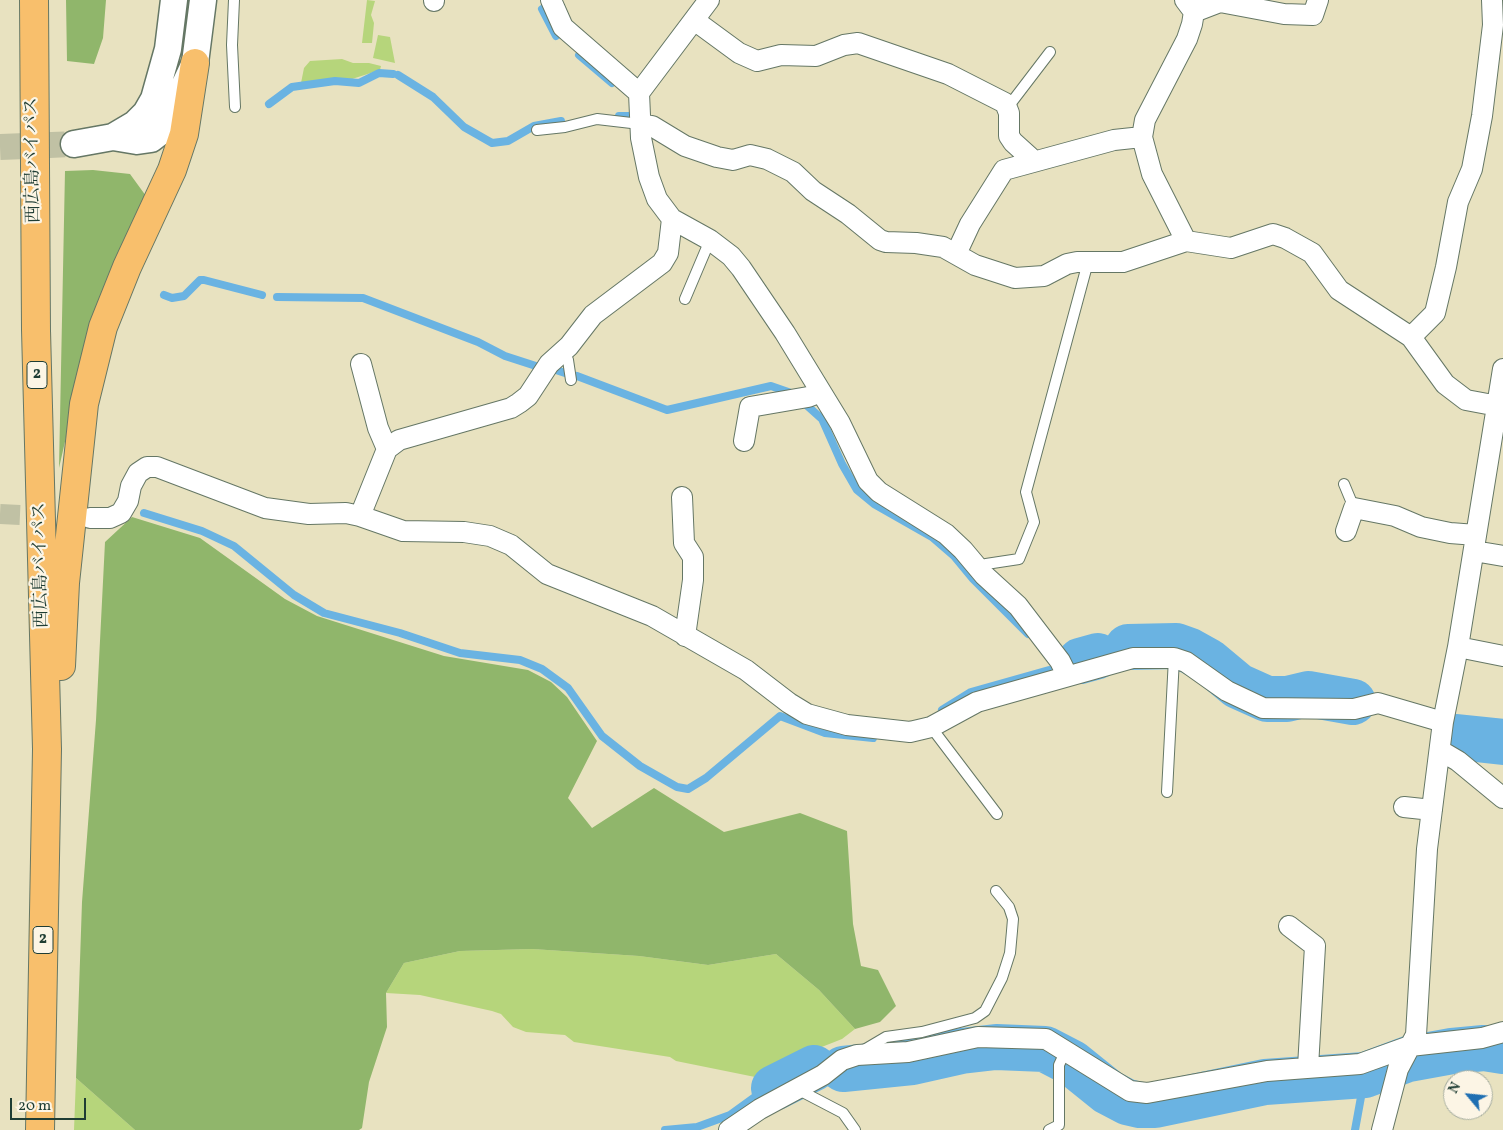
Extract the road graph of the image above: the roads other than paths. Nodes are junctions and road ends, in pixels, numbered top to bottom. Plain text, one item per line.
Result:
1 (34, 0) edge
2 (174, 0) edge
3 (203, 0) edge
4 (234, 0) edge
5 (551, 0) edge
6 (709, 0) edge
7 (1318, 0) edge
8 (1492, 0) edge
9 (1190, 6) edge
10 (694, 20) junction
11 (1050, 52) dead end
12 (195, 63) junction
13 (639, 93) junction
14 (236, 107) dead end
15 (1008, 107) junction
16 (640, 124) junction
17 (537, 130) dead end
18 (113, 137) junction
19 (1142, 137) junction
20 (74, 144) tunnel mouth
21 (1034, 161) junction
22 (672, 219) junction
23 (710, 240) junction
24 (1186, 241) junction
25 (956, 254) junction
26 (1088, 262) junction
27 (685, 298) dead end
28 (1411, 337) junction
29 (563, 351) junction
30 (361, 364) dead end
31 (1503, 369) edge
32 (571, 380) dead end
33 (814, 394) junction
34 (1499, 407) edge
35 (744, 441) dead end
36 (387, 449) junction
37 (1344, 484) dead end
38 (682, 497) dead end
39 (1354, 508) junction
40 (360, 516) junction
41 (90, 518) tunnel mouth
42 (1346, 531) dead end
43 (1475, 543) junction
44 (1503, 556) edge
45 (978, 568) junction
46 (685, 636) junction
47 (1458, 647) junction
48 (1503, 656) edge
49 (1174, 658) junction
50 (1066, 675) junction
51 (1443, 722) junction
52 (931, 727) junction
53 (47, 749) junction
54 (1441, 751) junction
55 (1167, 792) dead end
56 (1503, 798) edge
57 (1404, 807) dead end
58 (1432, 810) junction
59 (997, 814) dead end
60 (996, 891) dead end
61 (1289, 926) dead end
62 (1503, 1032) edge
63 (857, 1055) junction
64 (1063, 1056) junction
65 (1405, 1056) junction
66 (1308, 1067) junction
67 (797, 1089) junction
68 (40, 1130) edge
69 (729, 1130) edge
70 (855, 1130) edge
71 (1049, 1130) edge
72 (1382, 1130) edge

1 - 53 highway, 西広島バイパス / 2
2 - 18 street
3 - 12 street
4 - 14 lane
5 - 13 street
6 - 10 street
7 - 9 street
8 - 28 street
9 - 19 street
10 - 13 street
10 - 15 street
11 - 15 lane
12 - 18 street
12 - 53 highway
13 - 16 street
15 - 21 street
16 - 17 lane
16 - 22 street
16 - 25 street
18 - 20 street
19 - 21 street
19 - 24 street
21 - 25 street
22 - 23 street
22 - 29 street
23 - 27 lane
23 - 33 street
24 - 26 street
24 - 28 street
25 - 26 street
26 - 45 lane
28 - 34 street
29 - 32 lane
29 - 36 street
30 - 36 street
31 - 34 street
33 - 35 street
33 - 45 street
34 - 43 street
36 - 40 street
37 - 39 lane
38 - 46 street
39 - 42 street
39 - 43 street
40 - 41 street
40 - 46 street
43 - 44 street
43 - 47 street
45 - 50 street
46 - 52 street
47 - 48 street
47 - 51 street
49 - 50 street
49 - 51 street
49 - 55 lane
50 - 52 street
51 - 54 street
52 - 59 lane
53 - 68 highway, 西広島バイパス / 2
54 - 56 street
54 - 58 street
57 - 58 street
58 - 65 street
60 - 63 lane
61 - 66 street
62 - 65 street
63 - 64 street
63 - 67 street
64 - 66 street
64 - 71 lane
65 - 66 street
65 - 72 street
67 - 69 street
67 - 70 lane

